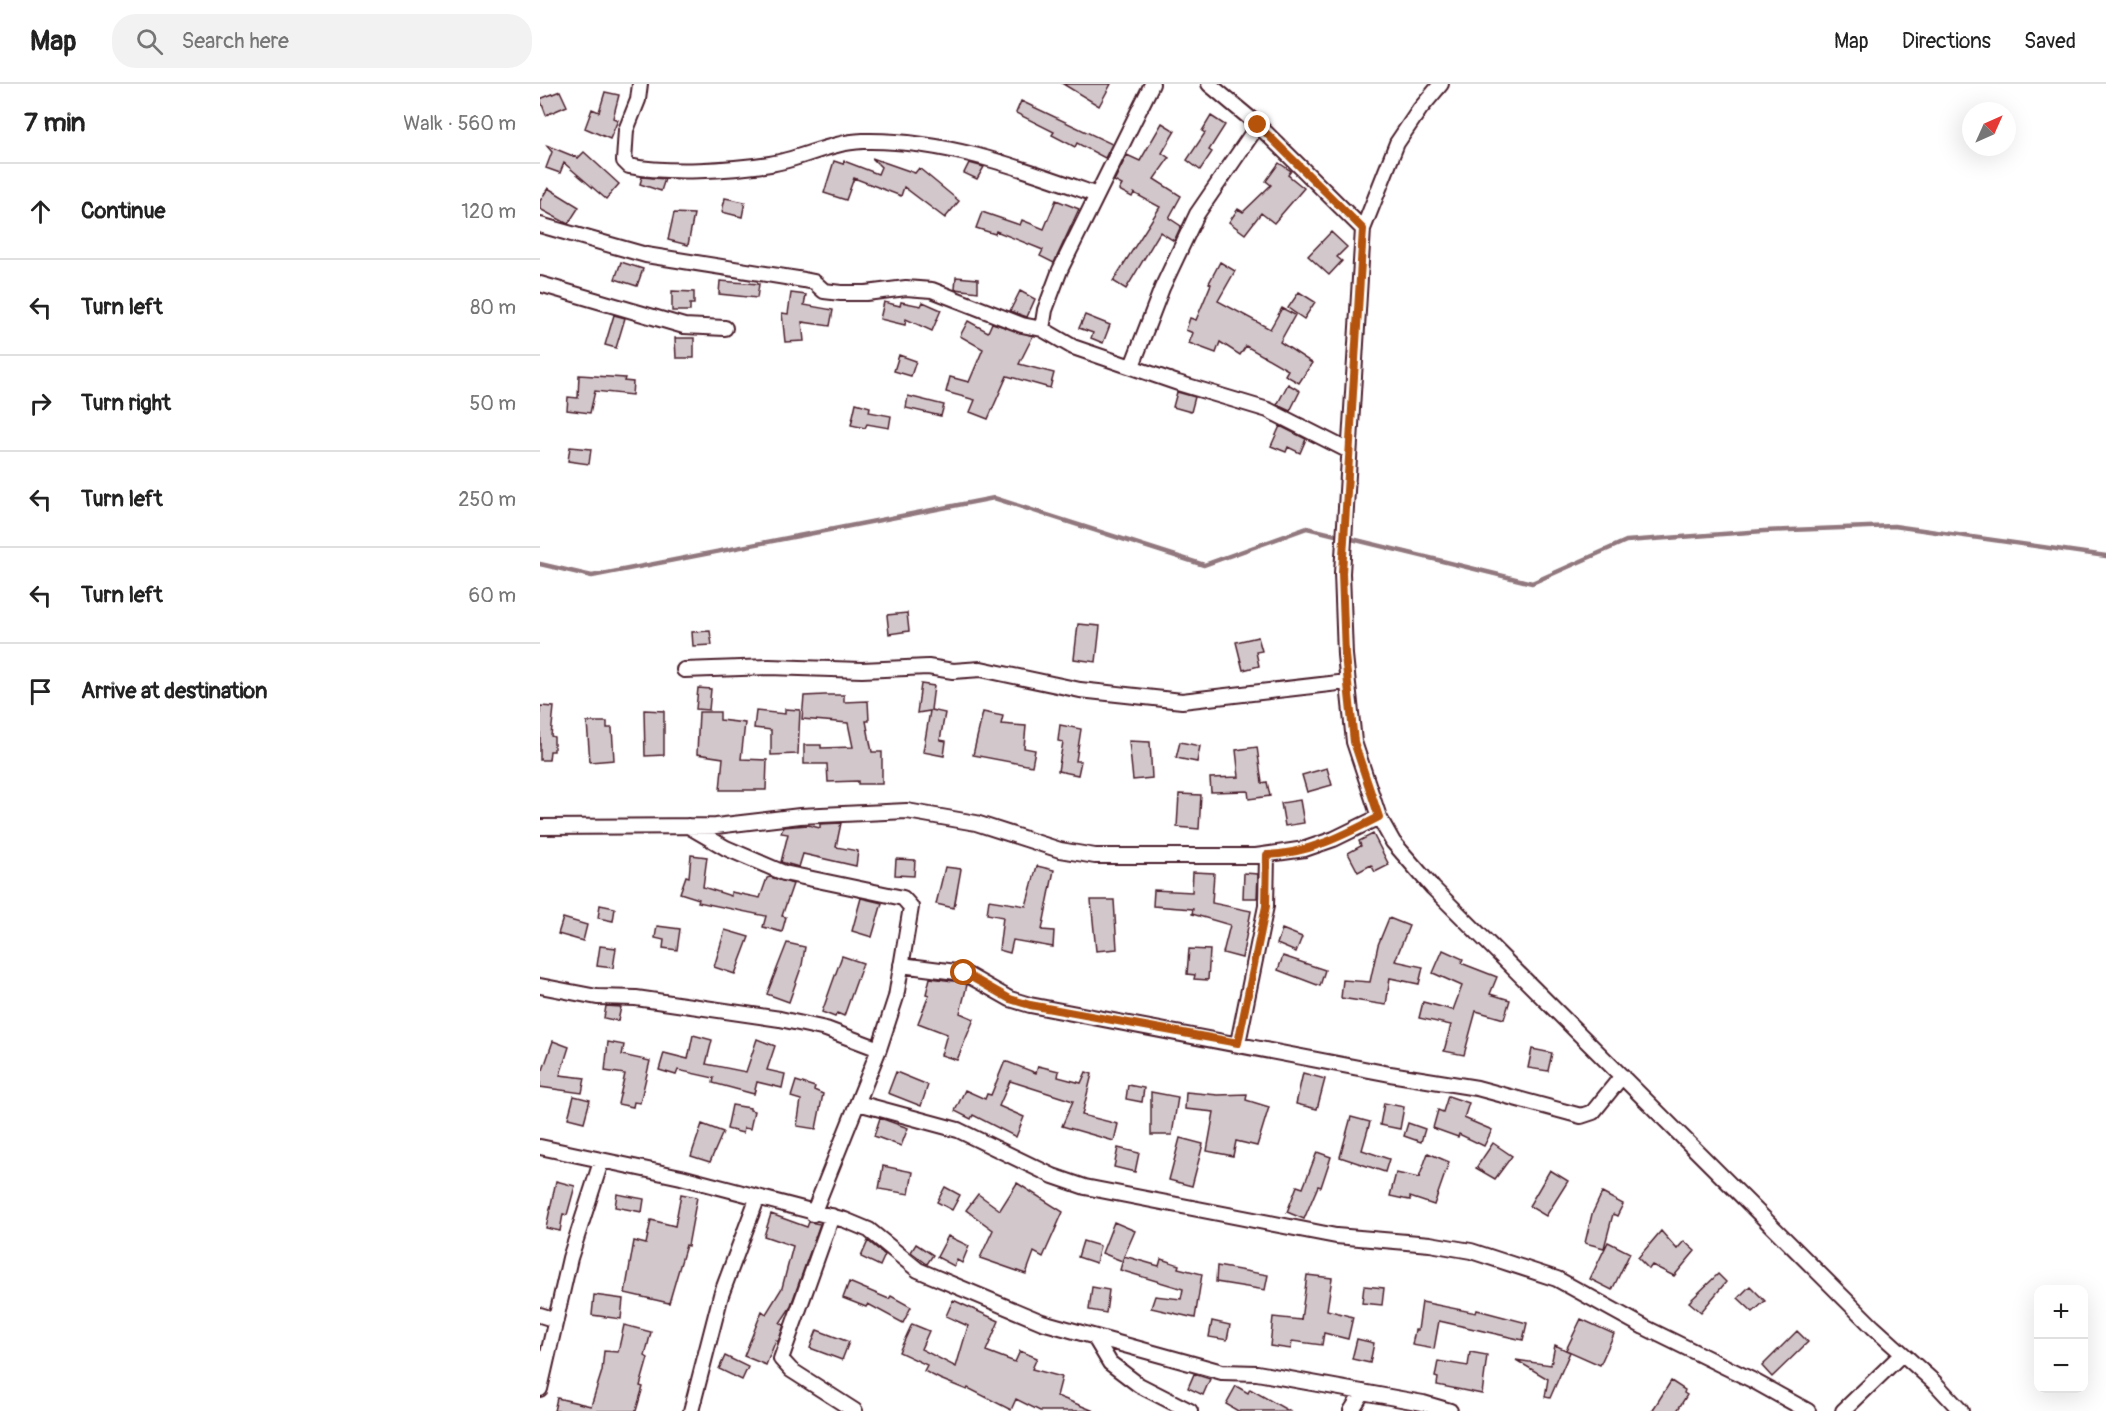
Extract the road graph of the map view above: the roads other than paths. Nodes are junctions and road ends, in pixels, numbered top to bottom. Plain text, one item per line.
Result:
1 (640, 84) edge
2 (1152, 84) edge
3 (1209, 84) edge
4 (1441, 84) edge
5 (1258, 125) junction
6 (1097, 195) junction
7 (540, 225) edge
8 (1363, 229) junction
9 (540, 284) edge
10 (725, 328) dead end
11 (1042, 329) junction
12 (1132, 366) junction
13 (1349, 450) junction
14 (684, 670) dead end
15 (1347, 682) junction
16 (1379, 817) junction
17 (688, 826) junction
18 (540, 827) edge
19 (1267, 855) junction
20 (901, 965) junction
21 (540, 986) edge
22 (1238, 1043) junction
23 (879, 1049) junction
24 (1622, 1076) junction
25 (858, 1103) junction
26 (540, 1148) edge
27 (601, 1162) junction
28 (757, 1199) junction
29 (813, 1214) junction
30 (832, 1216) junction
31 (540, 1315) edge
32 (556, 1320) junction
33 (1095, 1338) junction
34 (1902, 1354) junction
35 (540, 1389) edge
36 (1363, 1392) junction
37 (690, 1411) edge
38 (855, 1411) edge
39 (1190, 1411) edge
40 (1352, 1411) edge
41 (1450, 1411) edge
42 (1808, 1411) edge
43 (1843, 1411) edge
44 (1961, 1411) edge

1 - 6 street
2 - 6 street
3 - 5 street
4 - 8 street
5 - 8 street
5 - 12 street
6 - 11 street
7 - 11 street
8 - 13 street
9 - 10 street
11 - 12 street
12 - 13 street
13 - 15 street
14 - 15 street
15 - 16 street
16 - 19 street
16 - 24 street
17 - 18 street
17 - 19 street
17 - 20 street
19 - 22 street
20 - 22 street
20 - 23 street
21 - 23 street
22 - 24 street
23 - 25 street
24 - 34 street
25 - 29 street
25 - 42 street
26 - 27 street
27 - 28 street
27 - 32 street
28 - 29 street
28 - 37 street
29 - 30 street
30 - 33 street
30 - 38 street
31 - 32 street
32 - 35 street
33 - 36 street
33 - 39 street
34 - 43 street
34 - 44 street
36 - 40 street
36 - 41 street

